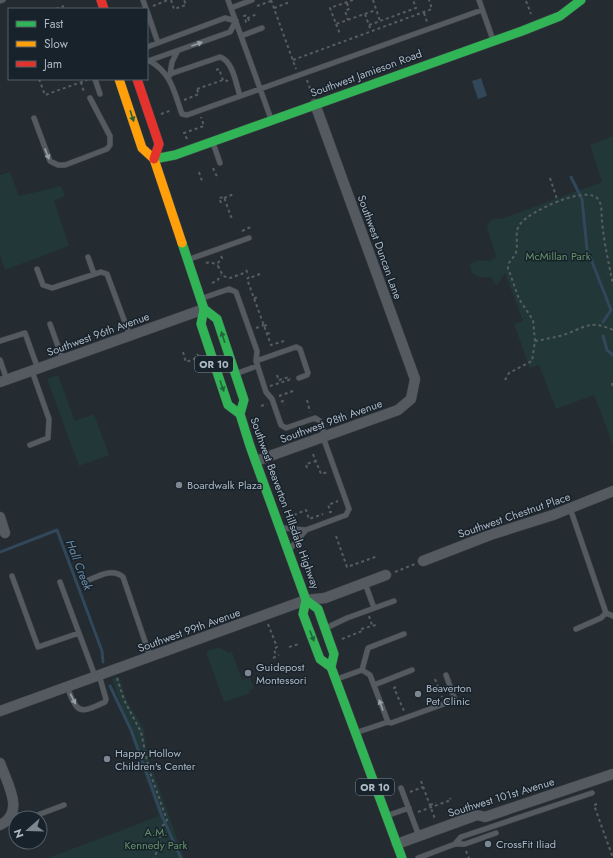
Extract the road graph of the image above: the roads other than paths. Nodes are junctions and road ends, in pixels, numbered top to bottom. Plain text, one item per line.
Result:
1 (3, 0) edge
2 (228, 0) edge
3 (252, 0) edge
4 (479, 0) edge
5 (581, 0) edge
6 (0, 1) edge
7 (231, 8) junction
8 (148, 9) edge
9 (482, 10) junction
10 (236, 21) junction
11 (262, 28) dead end
12 (241, 36) junction
13 (494, 40) junction
14 (158, 43) junction
15 (148, 47) edge
16 (177, 52) junction
17 (148, 61) edge
18 (170, 76) junction
19 (95, 80) edge
20 (119, 80) edge
21 (137, 80) edge
22 (260, 89) junction
23 (100, 94) dead end
24 (240, 96) junction
25 (90, 98) dead end
26 (315, 104) junction
27 (34, 118) dead end
28 (271, 120) junction
29 (213, 142) junction
30 (154, 159) junction
31 (220, 163) dead end
32 (249, 238) dead end
33 (88, 257) dead end
34 (188, 260) junction
35 (37, 269) dead end
36 (94, 274) junction
37 (201, 299) junction
38 (204, 309) junction
39 (50, 324) dead end
40 (130, 336) junction
41 (0, 341) edge
42 (0, 360) edge
43 (63, 360) junction
44 (257, 364) junction
45 (35, 370) junction
46 (236, 374) junction
47 (299, 378) dead end
48 (4, 381) edge
49 (411, 399) joint
50 (240, 414) junction
51 (324, 436) junction
52 (30, 445) dead end
53 (256, 461) junction
54 (613, 491) edge
55 (570, 508) junction
56 (0, 518) edge
57 (280, 528) junction
58 (306, 530) junction
59 (5, 533) dead end
60 (288, 550) junction
61 (423, 561) road end
62 (386, 575) road end
63 (12, 576) dead end
64 (86, 581) dead end
65 (60, 582) dead end
66 (365, 583) junction
67 (306, 600) junction
68 (394, 601) dead end
69 (374, 608) junction
70 (606, 612) junction
71 (613, 616) edge
72 (325, 629) junction
73 (576, 629) dead end
74 (79, 632) junction
75 (404, 634) dead end
76 (150, 656) junction
77 (330, 667) junction
78 (362, 670) junction
79 (412, 670) dead end
80 (446, 675) dead end
81 (97, 676) junction
82 (335, 680) junction
83 (71, 685) junction
84 (374, 685) junction
85 (0, 711) edge
86 (388, 722) junction
87 (355, 734) junction
88 (0, 763) edge
89 (613, 774) edge
90 (401, 788) dead end
91 (592, 793) dead end
92 (64, 805) dead end
93 (409, 808) junction
94 (14, 810) edge
95 (48, 811) edge
96 (387, 816) junction
97 (8, 819) edge
98 (0, 825) edge
99 (496, 833) dead end
100 (419, 836) junction
101 (397, 844) junction
102 (455, 844) junction
103 (402, 858) edge
104 (418, 858) edge

1 - 6 lane
2 - 7 lane
3 - 7 lane
4 - 9 lane
5 - 13 main road, Southwest Jamieson Road
7 - 10 lane
8 - 14 lane
9 - 13 lane
9 - 22 lane
10 - 12 lane
10 - 14 lane
16 -> 10 lane
11 - 12 lane
12 - 22 lane
13 - 26 main road, Southwest Jamieson Road
14 - 15 lane
16 - 17 lane
16 - 18 lane
17 - 18 lane
18 - 24 lane
18 - 24 lane
19 - 23 lane
20 -> 30 main road, Southwest Beaverton Hillsdale Highway / OR 10
21 - 30 main road, Southwest Beaverton Hillsdale Highway / OR 10
22 - 24 lane
22 - 28 lane
27 -> 25 lane
26 - 28 main road, Southwest Jamieson Road
26 - 49 street, Southwest Duncan Lane
28 - 29 main road, Southwest Jamieson Road
29 - 30 main road, Southwest Jamieson Road
29 - 31 lane
30 - 34 main road, Southwest Beaverton Hillsdale Highway / OR 10
32 - 34 lane
33 - 36 lane
34 - 37 main road, Southwest Beaverton Hillsdale Highway / OR 10
35 - 36 lane
36 - 40 lane
37 - 38 main road, Southwest Beaverton Hillsdale Highway / OR 10
37 - 44 lane
38 - 40 street, Southwest 96th Avenue
46 -> 38 main road, Southwest Beaverton Hillsdale Highway / OR 10
38 -> 50 main road, Southwest Beaverton Hillsdale Highway / OR 10
39 - 43 lane
40 - 43 street, Southwest 96th Avenue
41 - 45 lane
42 - 48 lane
43 - 45 street, Southwest 96th Avenue
44 - 46 lane
44 - 47 lane
44 - 51 lane
45 - 48 street, Southwest 96th Avenue
45 - 52 lane
46 - 50 main road, Southwest Beaverton Hillsdale Highway / OR 10
49 - 51 street, Southwest 98th Avenue
50 - 53 main road, Southwest Beaverton Hillsdale Highway / OR 10
51 - 53 street, Southwest 98th Avenue
51 - 58 lane
53 - 57 main road, Southwest Beaverton Hillsdale Highway / OR 10
54 - 55 street, Southwest Chestnut Place
55 - 61 street, Southwest Chestnut Place
55 - 70 lane
56 - 59 street
57 - 58 lane
57 - 60 main road, Southwest Beaverton Hillsdale Highway / OR 10
58 - 60 lane
60 - 67 main road, Southwest Beaverton Hillsdale Highway / OR 10
62 - 66 street, Southwest 99th Avenue
63 - 74 lane
64 - 76 lane
65 - 74 lane
66 - 67 street, Southwest 99th Avenue
66 - 69 lane
67 - 72 main road, Southwest Beaverton Hillsdale Highway / OR 10
67 - 76 street, Southwest 99th Avenue
67 -> 77 main road, Southwest Beaverton Hillsdale Highway / OR 10
68 - 69 lane
69 - 72 lane
70 - 71 lane
70 - 73 lane
72 - 77 main road, Southwest Beaverton Hillsdale Highway / OR 10
74 - 81 lane
75 - 78 lane
76 - 81 street, Southwest 99th Avenue
77 - 82 main road, Southwest Beaverton Hillsdale Highway / OR 10
78 - 82 lane
78 - 84 lane
79 - 84 lane
80 - 86 lane
81 - 83 street, Southwest 99th Avenue
83 -> 81 lane
82 - 87 main road, Southwest Beaverton Hillsdale Highway / OR 10
83 - 85 street, Southwest 99th Avenue
86 -> 84 lane
86 - 87 lane
87 - 96 main road, Southwest Beaverton Hillsdale Highway / OR 10
88 - 94 street
89 - 100 street, Southwest 101st Avenue
90 - 93 lane
91 - 102 lane
92 - 95 lane
93 - 96 lane
93 - 100 lane
96 - 101 main road, Southwest Beaverton Hillsdale Highway / OR 10
97 - 98 street
99 - 102 lane
100 - 101 street, Southwest 101st Avenue
101 - 103 main road, Southwest Beaverton Hillsdale Highway / OR 10
102 - 104 lane

